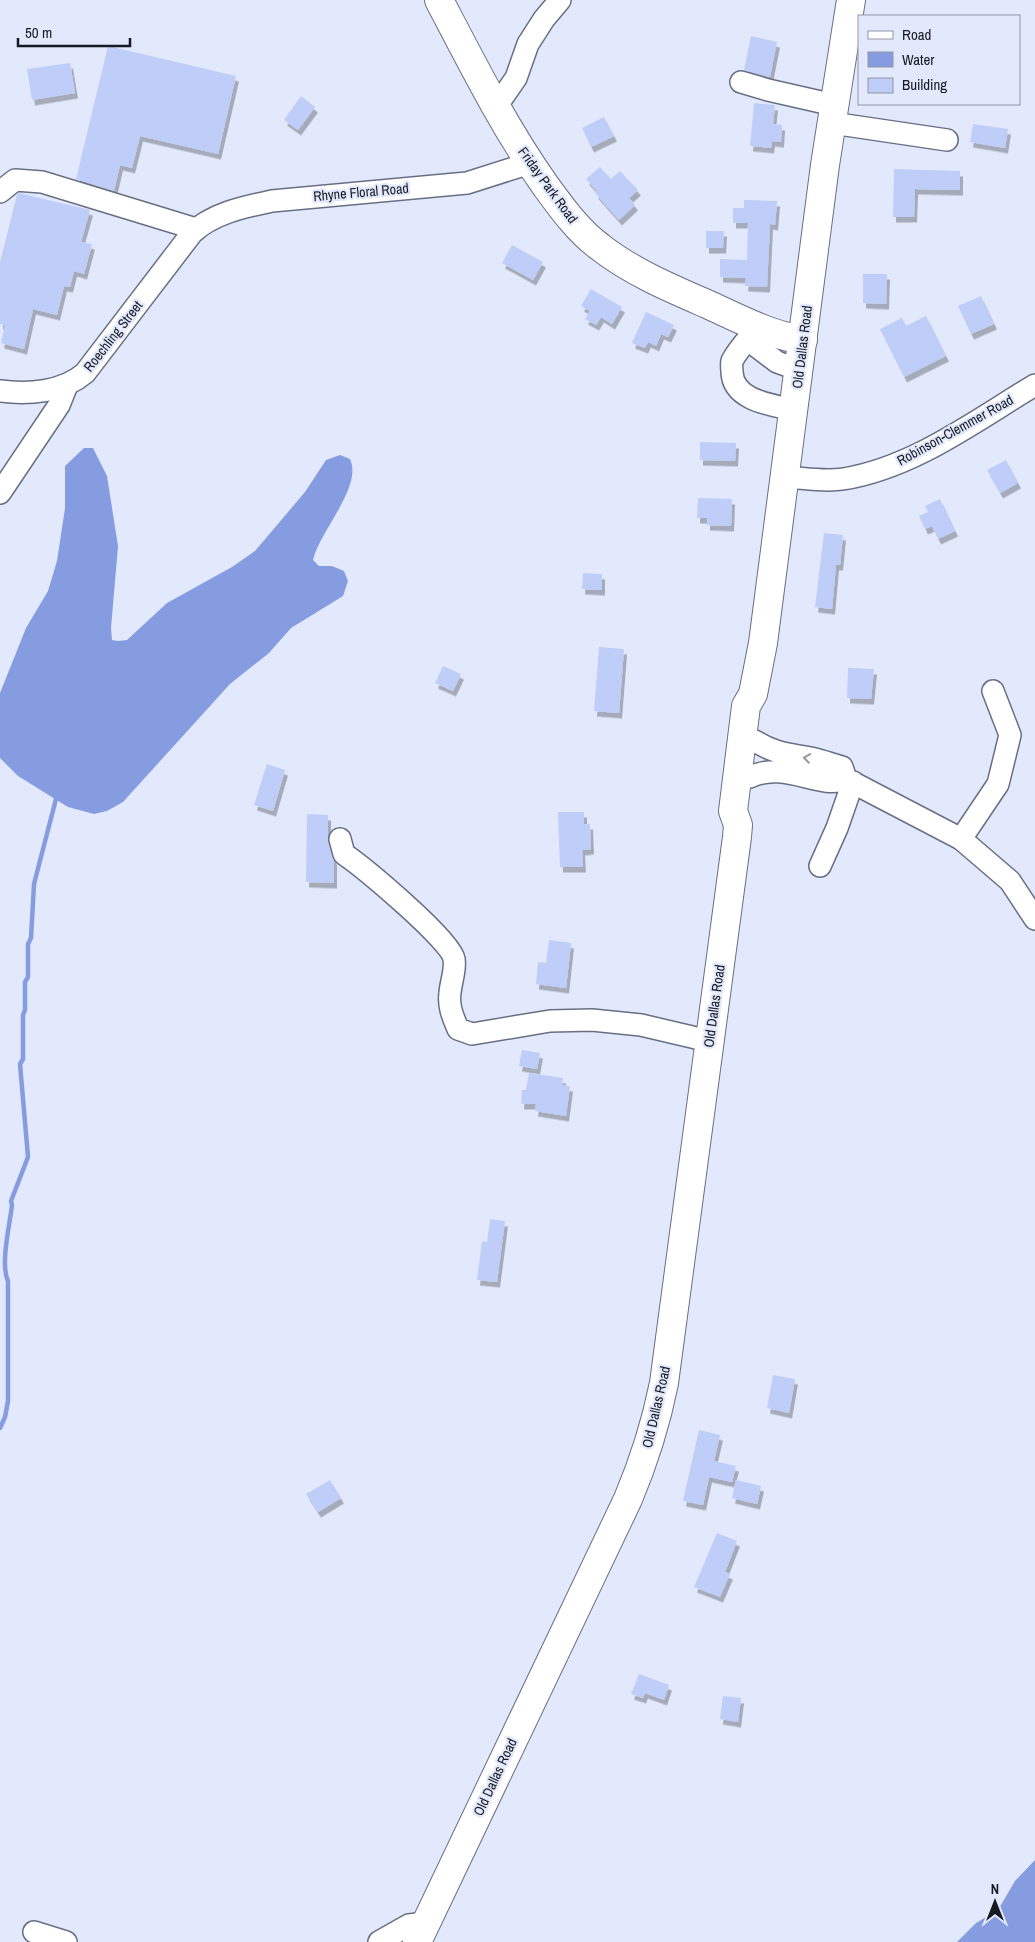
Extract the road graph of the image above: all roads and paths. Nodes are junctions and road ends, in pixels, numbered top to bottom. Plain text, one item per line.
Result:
1 (439, 0) edge
2 (560, 0) edge
3 (851, 0) edge
4 (742, 82) dead end
5 (496, 107) junction
6 (833, 114) junction
7 (947, 140) dead end
8 (530, 164) junction
9 (0, 192) edge
10 (196, 229) junction
11 (753, 333) junction
12 (803, 340) junction
13 (799, 370) junction
14 (1035, 385) edge
15 (67, 386) junction
16 (0, 391) edge
17 (794, 410) junction
18 (785, 477) junction
19 (0, 493) edge
20 (994, 691) dead end
21 (753, 694) junction
22 (755, 741) junction
23 (750, 777) junction
24 (850, 780) junction
25 (738, 825) junction
26 (340, 839) dead end
27 (961, 839) junction
28 (820, 866) dead end
29 (1035, 919) edge
30 (709, 1041) junction
31 (34, 1932) dead end
32 (422, 1932) edge
33 (66, 1942) edge
34 (378, 1942) edge

1 - 5 main road, Friday Park Road
2 - 5 street
3 - 6 main road, Old Dallas Road
4 - 6 street
5 - 8 main road, Friday Park Road
6 - 7 street
6 - 12 main road, Old Dallas Road
8 - 10 street, Rhyne Floral Road
8 - 11 main road, Friday Park Road
9 - 10 street
10 - 15 street, Roechling Street
11 - 12 main road, Friday Park Road
11 - 13 street
11 - 17 street
12 - 13 main road, Old Dallas Road
13 - 17 main road, Old Dallas Road
14 - 18 street, Robinson-Clemmer Road
15 - 16 street, Roechling Street
15 - 19 street
17 - 18 main road, Old Dallas Road
18 - 21 main road, Old Dallas Road
20 - 27 street
21 - 22 main road, Old Dallas Road
21 - 25 main road, Old Dallas Road
22 - 23 main road, Old Dallas Road
24 -> 22 street
23 - 24 street
23 - 25 main road, Old Dallas Road
24 - 27 street
24 - 28 street
25 - 30 main road, Old Dallas Road
26 - 30 street
27 - 29 street
30 - 32 main road, Old Dallas Road
31 - 33 street
32 - 34 street

